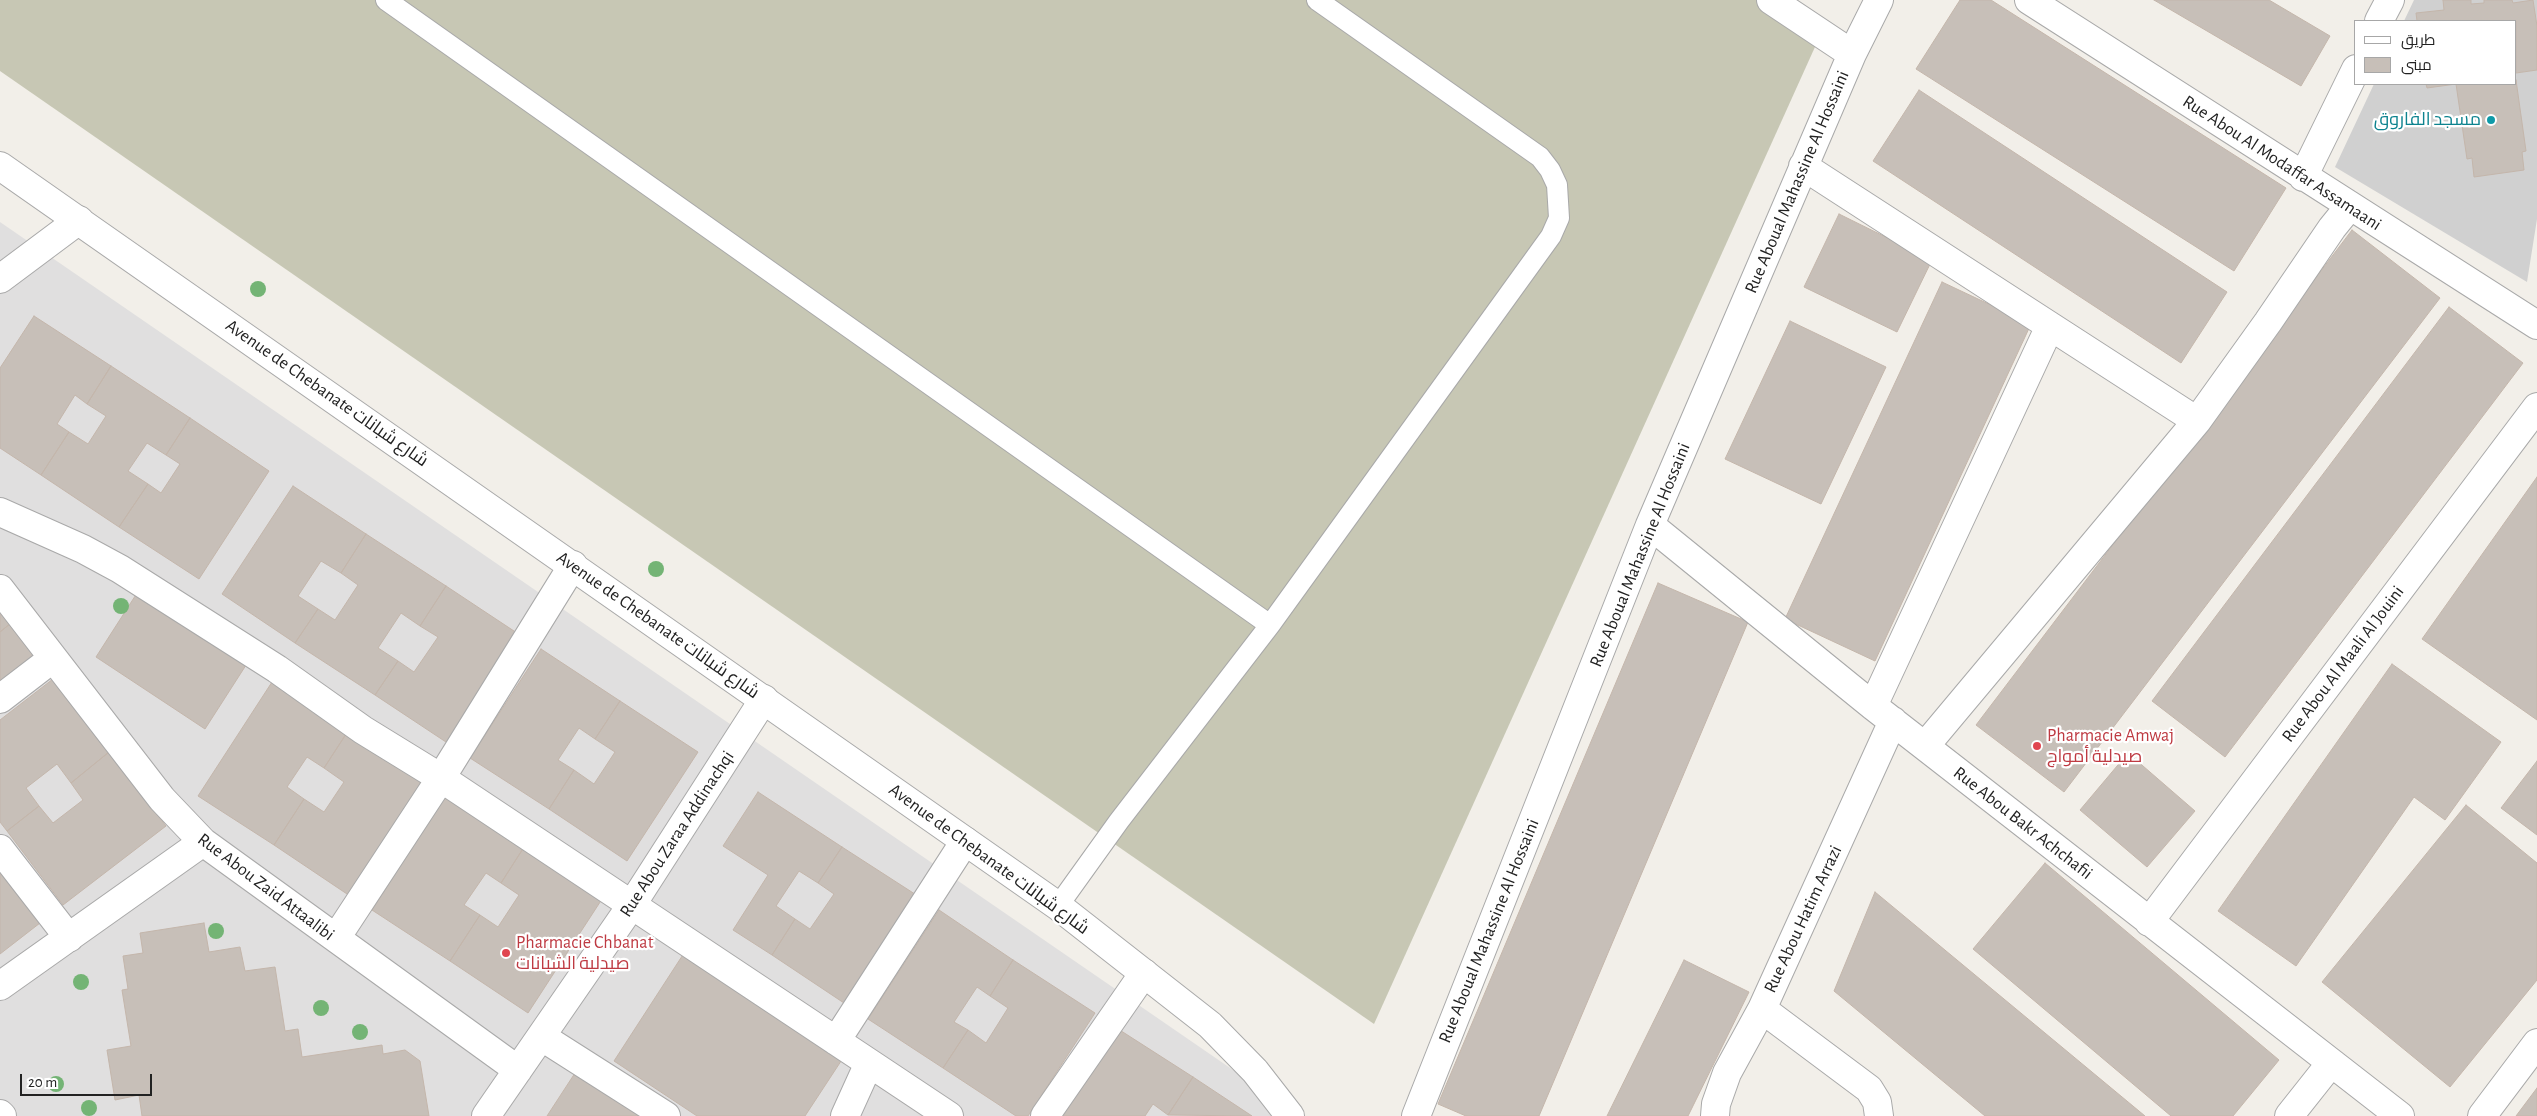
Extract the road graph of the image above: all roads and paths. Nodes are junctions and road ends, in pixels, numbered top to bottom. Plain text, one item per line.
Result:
1 (386, 0) edge
2 (1317, 0) edge
3 (1771, 0) edge
4 (1879, 0) edge
5 (2028, 0) edge
6 (2390, 0) edge
7 (2380, 20) edge
8 (1852, 54) junction
9 (2354, 73) edge
10 (0, 166) edge
11 (1803, 166) junction
12 (2303, 177) junction
13 (2349, 207) junction
14 (79, 220) junction
15 (0, 280) edge
16 (2537, 325) edge
17 (2050, 326) junction
18 (2537, 407) edge
19 (2197, 422) junction
20 (0, 512) edge
21 (1650, 525) junction
22 (573, 565) junction
23 (0, 590) edge
24 (1270, 624) junction
25 (52, 659) junction
26 (0, 699) edge
27 (764, 699) junction
28 (1883, 713) junction
29 (1925, 746) junction
30 (441, 778) junction
31 (965, 841) junction
32 (203, 842) junction
33 (0, 849) edge
34 (631, 906) junction
35 (1058, 906) junction
36 (2150, 922) junction
37 (69, 938) junction
38 (336, 938) junction
39 (1144, 973) junction
40 (0, 986) edge
41 (1762, 1009) junction
42 (542, 1037) junction
43 (836, 1041) junction
44 (2537, 1043) edge
45 (869, 1063) junction
46 (2331, 1063) junction
47 (518, 1070) junction
48 (486, 1116) edge
49 (666, 1116) edge
50 (845, 1116) edge
51 (949, 1116) edge
52 (1045, 1116) edge
53 (1290, 1116) edge
54 (1416, 1116) edge
55 (1715, 1116) edge
56 (1879, 1116) edge
57 (2289, 1116) edge
58 (2400, 1116) edge
59 (2482, 1116) edge

1 - 24 lane
2 - 24 lane
3 - 8 street
4 - 8 street, Rue Aboual Mahassine Al Hossaini
5 - 12 street, Rue Abou Al Modaffar Assamaani
6 - 7 street
8 - 11 street, Rue Aboual Mahassine Al Hossaini
9 - 12 street
10 - 14 street, Avenue de Chebanate شارع شبانات
11 - 17 street
11 - 21 street, Rue Aboual Mahassine Al Hossaini
12 - 13 street, Rue Abou Al Modaffar Assamaani
13 - 16 street, Rue Abou Al Modaffar Assamaani
13 - 19 street
14 - 15 street
14 - 22 street, Avenue de Chebanate شارع شبانات
17 - 19 street
17 - 28 street, Rue Abou Hatim Arrazi
18 - 36 street, Rue Abou Al Maali Al Jouini
19 - 29 street
20 - 30 street
21 - 28 street, Rue Abou Bakr Achchafii
21 - 54 street, Rue Aboual Mahassine Al Hossaini
22 - 27 street, Avenue de Chebanate شارع شبانات
22 - 30 street
23 - 25 street, Rue Abou Zaid Attaalibi
24 - 35 lane
25 - 26 street
25 - 32 street, Rue Abou Zaid Attaalibi
27 - 31 street, Avenue de Chebanate شارع شبانات
27 - 34 street, Rue Abou Zaraa Addinachqi
28 - 29 street, Rue Abou Bakr Achchafii
28 - 41 street, Rue Abou Hatim Arrazi
29 - 36 street, Rue Abou Bakr Achchafii
30 - 34 street
30 - 38 street
31 - 35 street, Avenue de Chebanate شارع شبانات
31 - 43 street
32 - 37 street
32 - 38 street, Rue Abou Zaid Attaalibi
33 - 37 street
34 - 42 street, Rue Abou Zaraa Addinachqi
34 - 43 street
35 - 39 street, Avenue de Chebanate شارع شبانات
36 - 46 street, Rue Abou Bakr Achchafii
37 - 40 street
38 - 47 street, Rue Abou Zaid Attaalibi
39 - 52 street
39 - 53 street, Avenue de Chebanate شارع شبانات
41 - 55 street, Rue Abou Hatim Arrazi
41 - 56 street
42 - 47 street, Rue Abou Zaraa Addinachqi
42 - 49 street
43 - 45 street
44 - 59 street
45 - 50 street
45 - 51 street
46 - 57 street
46 - 58 street, Rue Abou Bakr Achchafii
47 - 48 street, Rue Abou Zaraa Addinachqi

